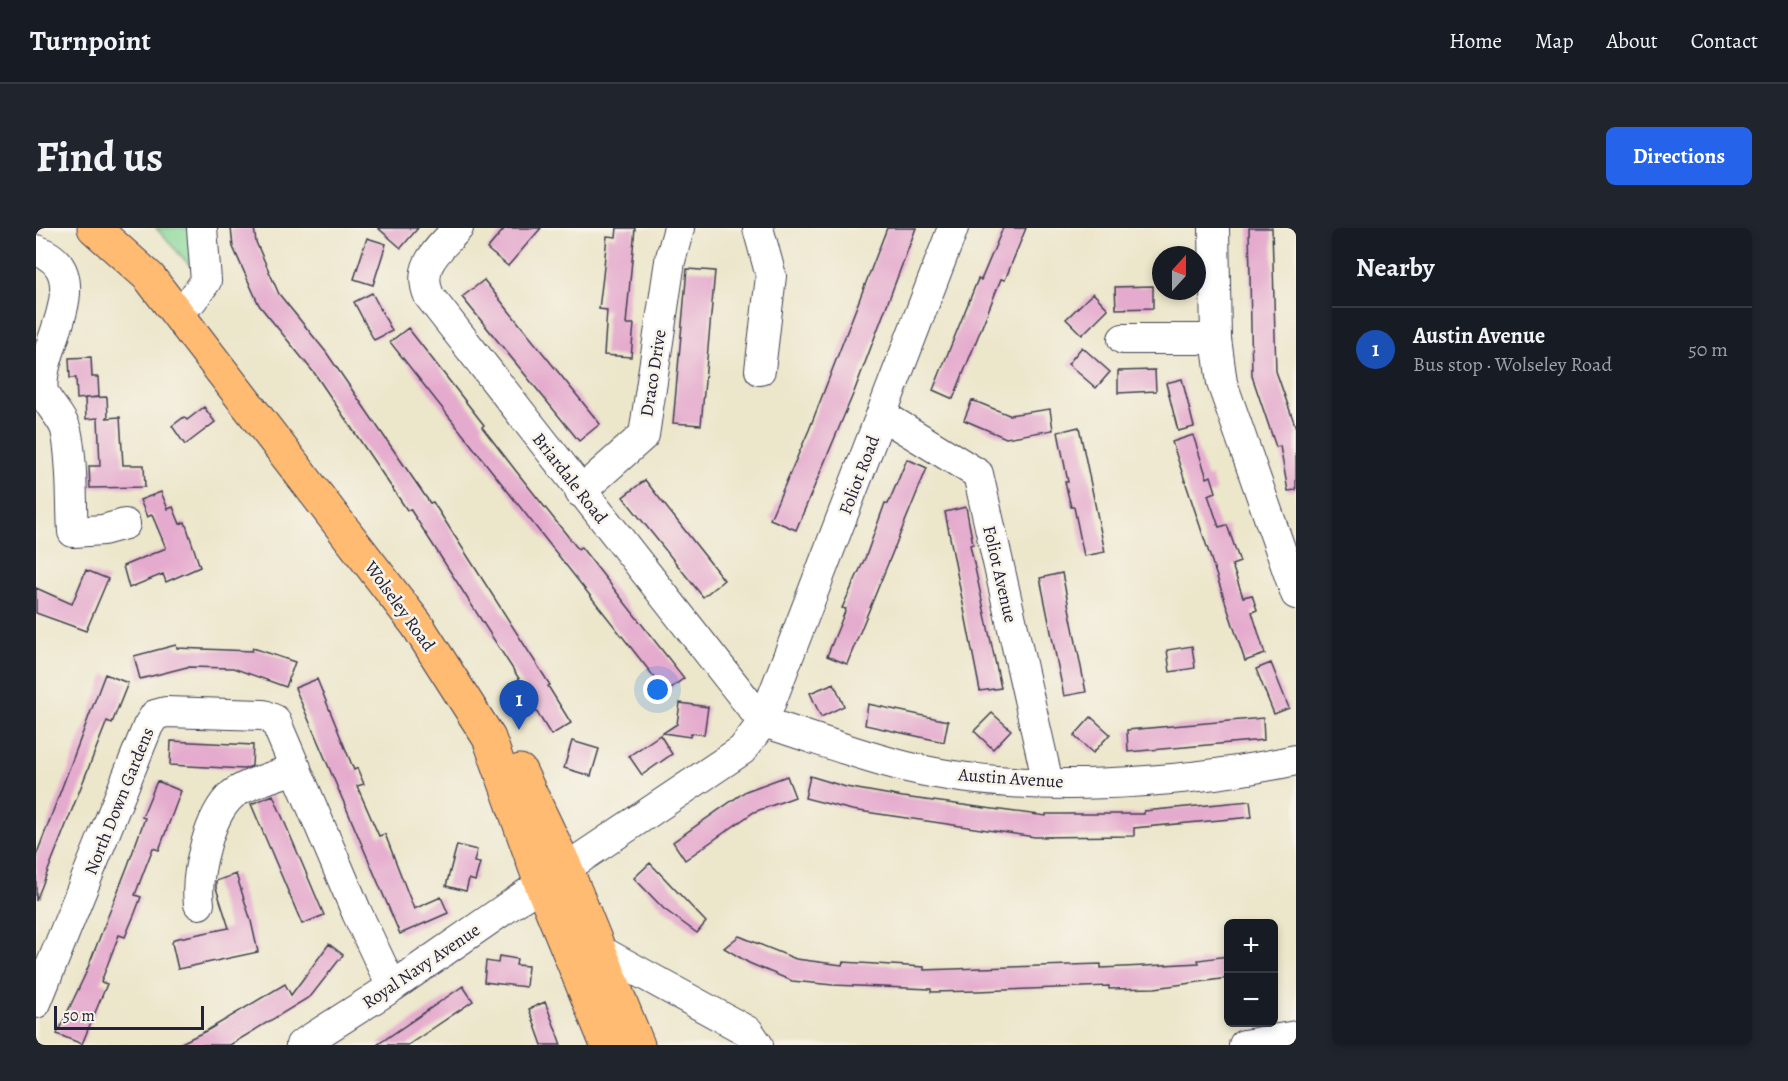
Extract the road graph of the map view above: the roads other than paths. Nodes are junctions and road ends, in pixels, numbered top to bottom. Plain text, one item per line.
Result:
1 (94, 228) edge
2 (126, 228) edge
3 (202, 228) edge
4 (458, 228) edge
5 (680, 228) edge
6 (758, 228) edge
7 (953, 228) edge
8 (1214, 228) edge
9 (36, 250) edge
10 (192, 300) junction
11 (1123, 339) dead end
12 (1216, 339) junction
13 (760, 370) dead end
14 (882, 415) junction
15 (580, 492) junction
16 (125, 524) dead end
17 (1287, 535) edge
18 (1296, 594) edge
19 (763, 722) junction
20 (1296, 760) edge
21 (297, 768) junction
22 (1048, 783) junction
23 (553, 876) junction
24 (199, 904) dead end
25 (601, 951) junction
26 (392, 987) junction
27 (36, 1003) edge
28 (1296, 1036) edge
29 (301, 1045) edge
30 (607, 1045) edge
31 (638, 1045) edge
32 (758, 1045) edge
33 (1244, 1045) edge

1 - 23 main road, Wolseley Road
2 - 10 main road, Wolseley Road
3 - 10 street
4 - 15 street, Briardale Road
5 - 15 street, Draco Drive
6 - 13 street
7 - 14 street, Foliot Road
8 - 12 street
9 - 16 street
10 - 23 main road, Wolseley Road
11 - 12 street
12 - 17 street
14 - 19 street, Foliot Road
14 - 22 street, Foliot Avenue
15 - 19 street, Briardale Road
17 - 18 street
19 - 22 street, Austin Avenue
19 - 23 street
20 - 22 street, Austin Avenue
21 - 24 street
21 - 26 street, North Down Gardens
21 - 27 street, North Down Gardens
23 - 25 main road, Wolseley Road
23 - 26 street, Royal Navy Avenue
23 - 30 main road, Wolseley Road
25 - 31 main road, Wolseley Road
25 - 32 street
26 - 29 street, Royal Navy Avenue
28 - 33 street

